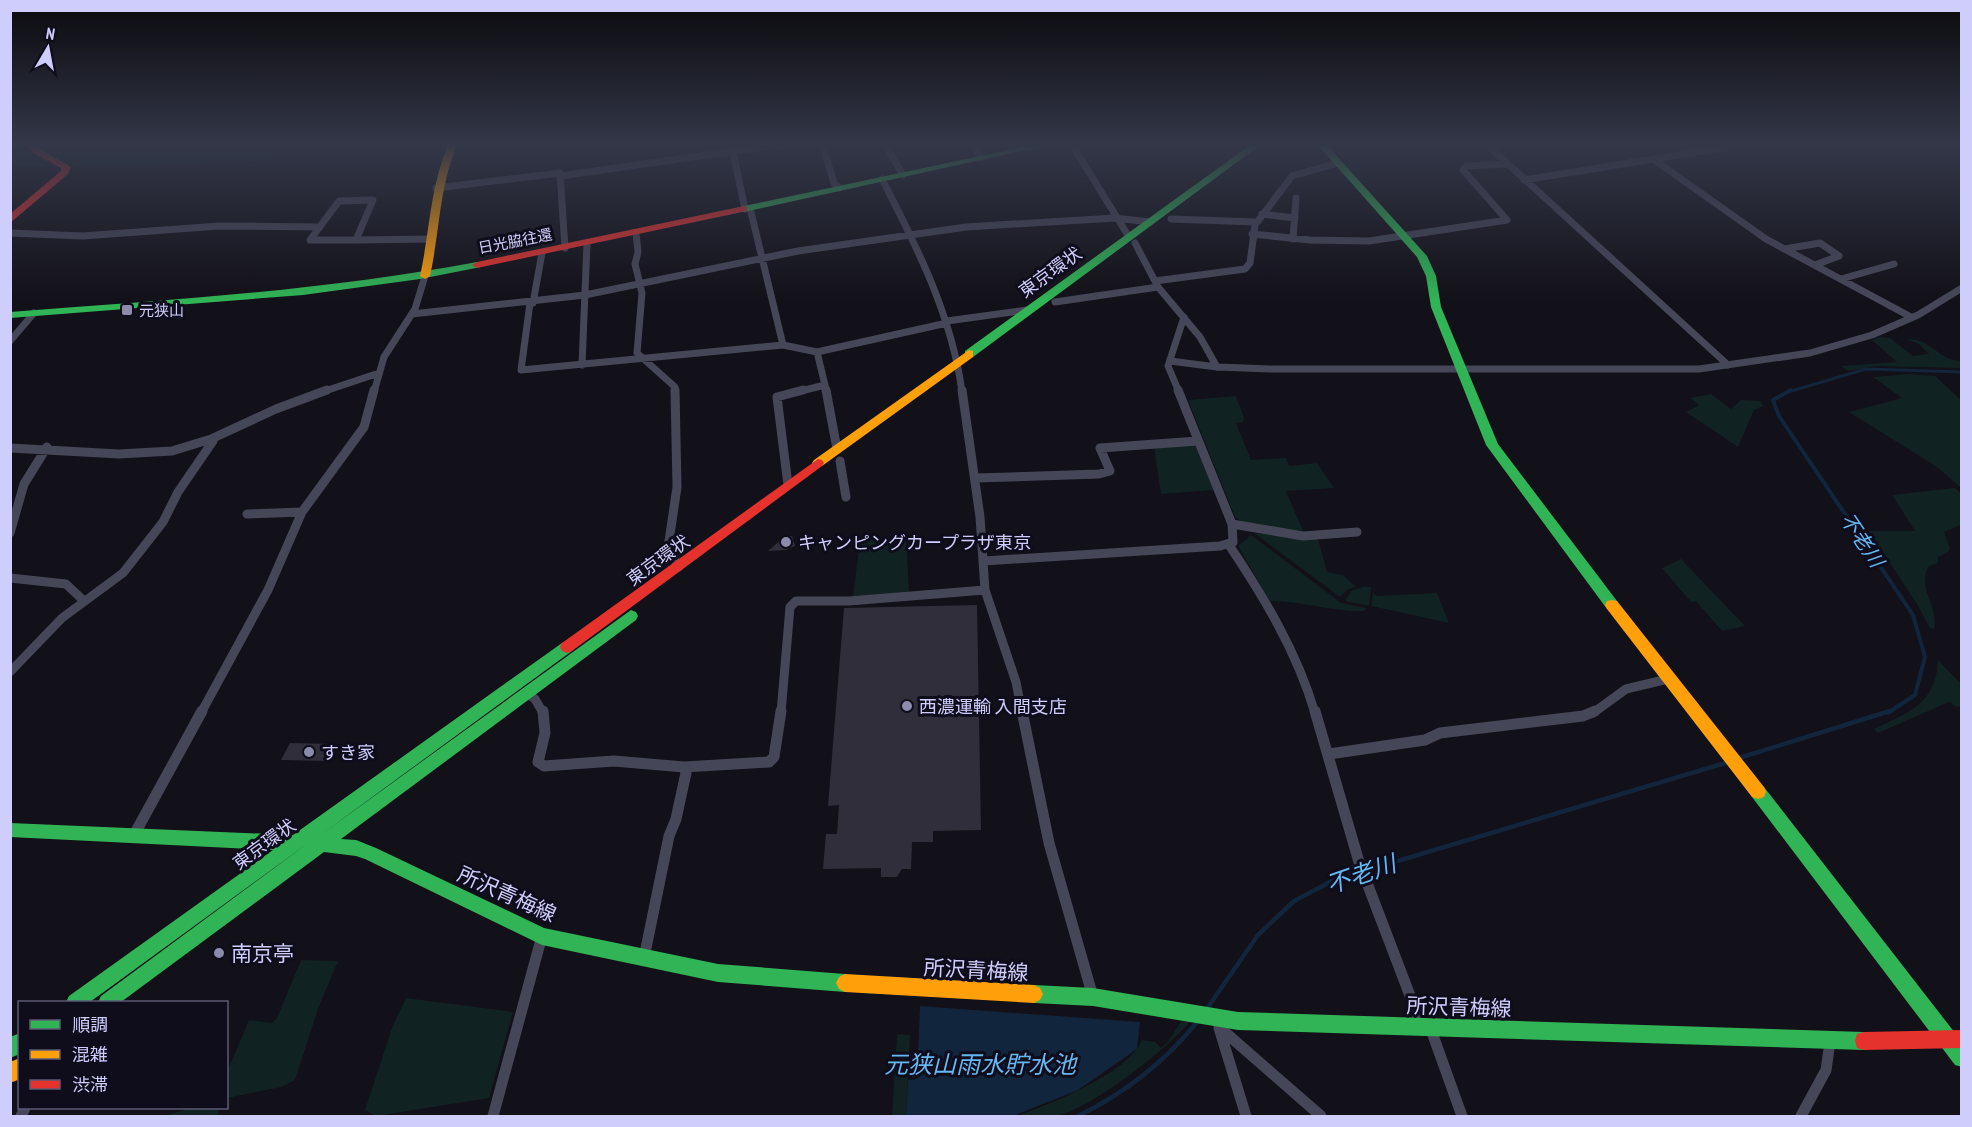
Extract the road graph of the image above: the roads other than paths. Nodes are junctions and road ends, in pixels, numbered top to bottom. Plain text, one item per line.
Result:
1 (36, 196) edge
2 (435, 196) edge
3 (561, 196) edge
4 (744, 196) edge
5 (804, 196) edge
6 (890, 196) edge
7 (1103, 196) edge
8 (1186, 196) edge
9 (1203, 196) edge
10 (1277, 196) edge
11 (1368, 196) edge
12 (1486, 196) edge
13 (1541, 196) edge
14 (1705, 196) edge
15 (1296, 198) dead end
16 (748, 208) junction
17 (14, 214) edge
18 (1262, 214) junction
19 (1114, 218) junction
20 (1295, 218) junction
21 (1171, 219) junction
22 (1150, 222) junction
23 (1256, 222) junction
24 (320, 227) junction
25 (10, 233) edge
26 (636, 233) junction
27 (1252, 234) junction
28 (911, 236) junction
29 (1407, 237) junction
30 (432, 239) junction
31 (1293, 239) junction
32 (356, 240) junction
33 (1132, 240) junction
34 (587, 243) junction
35 (565, 248) junction
36 (1784, 249) junction
37 (542, 253) junction
38 (762, 258) junction
39 (1894, 264) dead end
40 (1815, 266) junction
41 (425, 276) junction
42 (1841, 279) junction
43 (640, 284) junction
44 (1157, 284) junction
45 (1962, 288) edge
46 (585, 295) junction
47 (1958, 296) edge
48 (1055, 302) junction
49 (532, 303) junction
50 (1029, 310) junction
51 (34, 313) junction
52 (412, 314) junction
53 (10, 315) edge
54 (1184, 317) junction
55 (1911, 317) junction
56 (947, 322) junction
57 (10, 341) edge
58 (783, 345) junction
59 (817, 352) junction
60 (641, 359) junction
61 (1170, 361) junction
62 (1728, 364) junction
63 (582, 365) junction
64 (1217, 367) junction
65 (958, 368) junction
66 (1462, 368) junction
67 (379, 374) junction
68 (825, 385) junction
69 (213, 441) junction
70 (1198, 441) junction
71 (47, 447) junction
72 (10, 448) edge
73 (838, 455) junction
74 (976, 478) junction
75 (788, 485) junction
76 (846, 497) dead end
77 (302, 512) junction
78 (247, 514) dead end
79 (1232, 524) junction
80 (1357, 532) dead end
81 (10, 534) edge
82 (1229, 545) junction
83 (984, 561) junction
84 (679, 567) junction
85 (10, 578) edge
86 (985, 590) junction
87 (84, 601) junction
88 (10, 672) edge
89 (1668, 679) junction
90 (526, 693) junction
91 (1329, 754) junction
92 (684, 766) junction
93 (10, 830) edge
94 (134, 835) junction
95 (296, 843) junction
96 (323, 844) junction
97 (542, 936) junction
98 (644, 958) junction
99 (1093, 997) junction
100 (76, 1001) edge
101 (108, 1001) edge
102 (1217, 1022) junction
103 (1426, 1027) junction
104 (1962, 1039) edge
105 (1947, 1040) junction
106 (1830, 1042) junction
107 (1962, 1058) edge
108 (493, 1116) edge
109 (1246, 1116) edge
110 (1321, 1116) edge
111 (1462, 1116) edge
112 (1801, 1116) edge

1 - 17 main road
2 - 30 main road
3 - 35 street
4 - 16 street
5 - 16 main road, 日光脇往還
6 - 28 street
7 - 19 street
8 - 22 main road, 東京環状
9 - 21 main road, 東京環状
10 - 18 street
11 - 29 main road
12 - 29 street
13 - 62 street
14 - 36 street
15 - 20 street
16 - 26 main road, 日光脇往還
16 - 38 street
18 - 20 street
18 - 23 street
19 - 22 street
19 - 28 street
19 - 33 street
20 - 31 street
21 - 23 street
21 - 33 main road, 東京環状
22 - 33 main road, 東京環状
23 - 27 street
24 - 25 street
24 - 32 street
24 - 32 street
26 - 34 main road, 日光脇往還
26 - 43 street
27 - 31 street
27 - 44 street
28 - 38 street
28 - 56 street
29 - 31 street
29 - 66 main road
30 - 32 street
30 - 41 main road
33 - 44 street
33 - 48 main road, 東京環状
33 - 50 main road, 東京環状
34 - 35 main road, 日光脇往還
34 - 46 street
35 - 37 main road, 日光脇往還
36 - 40 street
36 - 40 street
37 - 41 main road, 日光脇往還
37 - 49 street
38 - 43 street
38 - 58 street
39 - 42 street
40 - 42 street
41 - 51 main road, 日光脇往還
41 - 52 street
42 - 55 street
43 - 46 street
43 - 60 street
44 - 48 street
44 - 54 street
45 - 47 street
46 - 49 street
46 - 63 street
47 - 55 street
48 - 65 main road, 東京環状
49 - 52 street
49 - 63 street
50 - 56 street
50 - 65 main road, 東京環状
51 - 53 main road, 日光脇往還
51 - 57 street
52 - 67 street
54 - 61 street
54 - 64 street
55 - 62 street
56 - 59 street
56 - 65 street
58 - 59 street
58 - 60 street
59 - 68 street
60 - 63 street
60 - 84 street
61 - 64 street
61 - 70 street
62 - 66 street
64 - 66 street
65 - 73 main road, 東京環状
65 - 74 street
66 - 89 main road
67 - 69 street
67 - 77 street
68 - 73 street
68 - 75 street
69 - 71 street
69 - 87 street
70 - 74 street
70 - 79 street
71 - 72 street
71 - 81 street
73 - 75 main road, 東京環状
73 - 76 street
73 - 90 main road, 東京環状
74 - 83 street
75 - 84 main road, 東京環状
77 - 78 street
77 - 94 street
79 - 80 street
79 - 82 street
82 - 83 street
82 - 91 street
83 - 86 street
84 - 95 main road, 東京環状
85 - 87 street
86 - 92 street
86 - 99 street
87 - 88 street
89 - 91 street
89 - 105 main road
90 - 92 street
90 - 96 main road, 東京環状
91 - 103 street
92 - 98 street
93 - 94 main road, 所沢青梅線
94 - 95 main road, 所沢青梅線
95 - 96 main road, 所沢青梅線
95 - 100 main road, 東京環状
96 - 97 main road, 所沢青梅線
96 - 101 main road, 東京環状
97 - 98 main road, 所沢青梅線
97 - 108 street
98 - 99 main road, 所沢青梅線
99 - 102 main road, 所沢青梅線
102 - 103 main road, 所沢青梅線
102 - 109 street
102 - 110 street
103 - 106 main road, 所沢青梅線
103 - 111 street
104 - 105 main road, 所沢青梅線
105 - 106 main road, 所沢青梅線
105 - 107 main road
106 - 112 street

